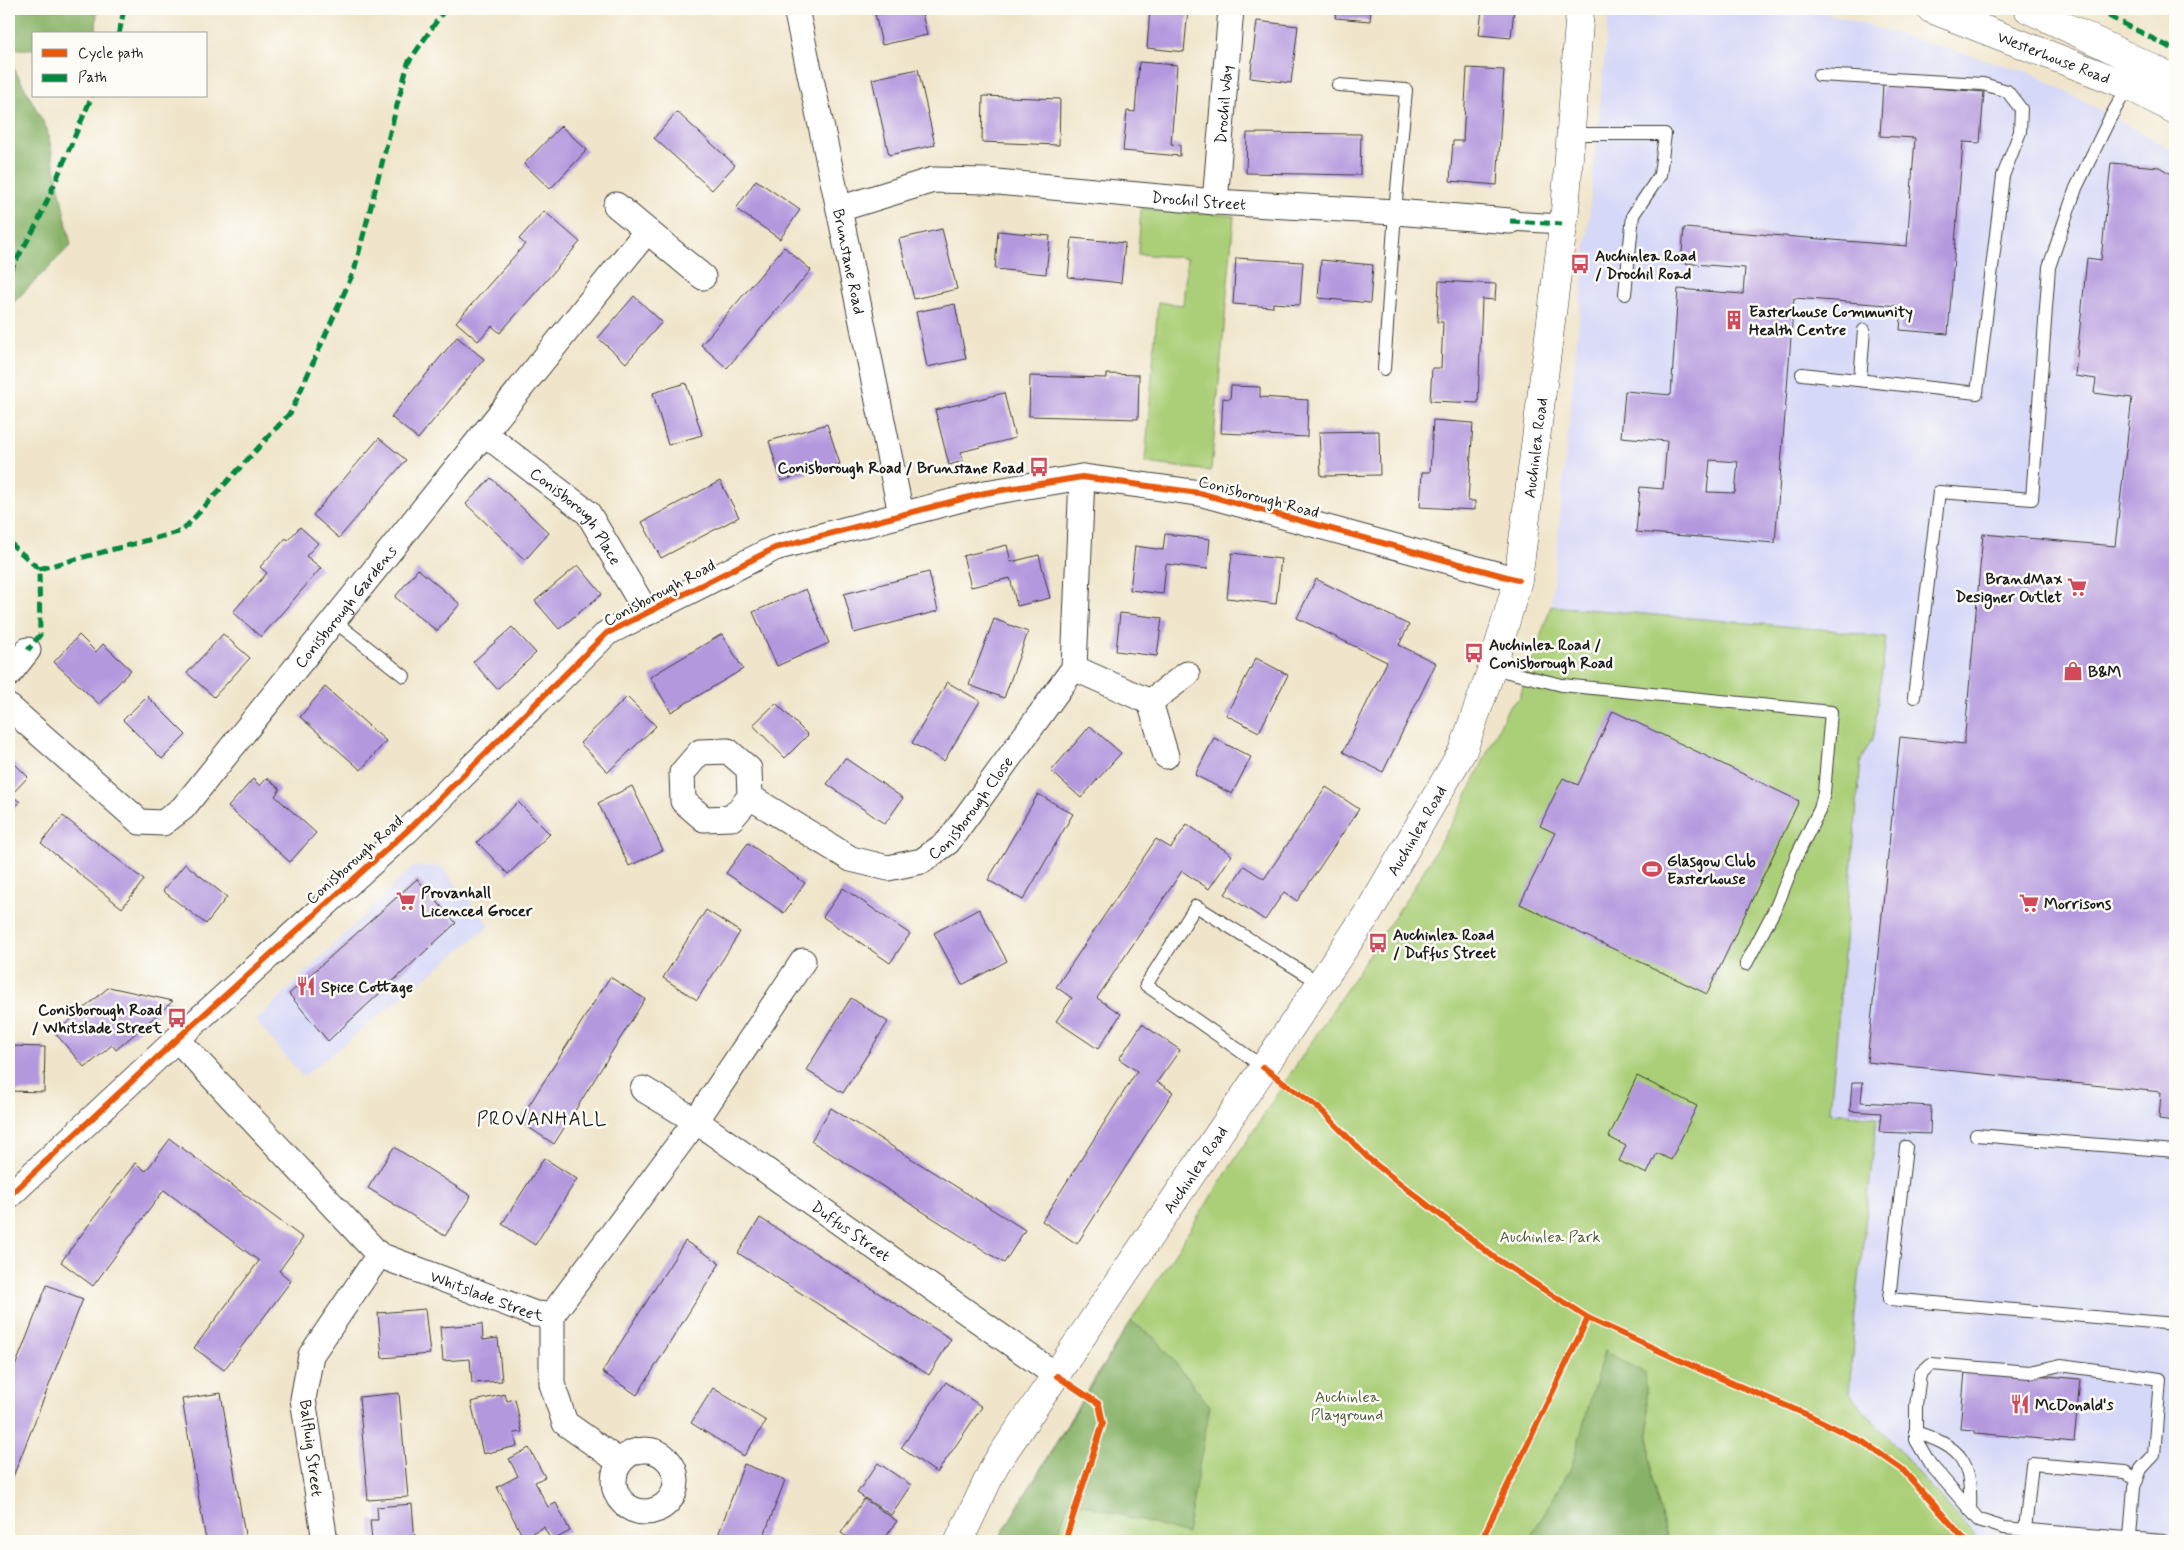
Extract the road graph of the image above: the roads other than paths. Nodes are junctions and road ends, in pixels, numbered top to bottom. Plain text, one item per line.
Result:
1 (796, 9) edge
2 (1231, 9) edge
3 (1580, 9) edge
4 (1934, 9) edge
5 (2028, 9) edge
6 (2141, 61) junction
7 (1819, 75) dead end
8 (2175, 79) edge
9 (1338, 85) dead end
10 (2129, 86) junction
11 (2175, 110) edge
12 (1570, 134) junction
13 (1215, 202) junction
14 (616, 205) dead end
15 (839, 209) junction
16 (1394, 212) junction
17 (1510, 221) joint
18 (1562, 224) junction
19 (647, 231) junction
20 (703, 276) dead end
21 (1625, 294) dead end
22 (1864, 330) dead end
23 (1384, 369) dead end
24 (1802, 374) dead end
25 (1860, 380) junction
26 (485, 434) junction
27 (1082, 477) junction
28 (901, 514) junction
29 (1518, 580) junction
30 (647, 613) junction
31 (334, 621) junction
32 (28, 650) dead end
33 (1074, 668) junction
34 (1492, 668) junction
35 (9, 674) edge
36 (1187, 674) dead end
37 (404, 676) dead end
38 (1914, 697) dead end
39 (1150, 702) junction
40 (9, 707) edge
41 (1166, 756) dead end
42 (750, 797) dead end
43 (803, 961) dead end
44 (1746, 964) dead end
45 (1320, 983) junction
46 (177, 1039) junction
47 (1263, 1067) junction
48 (643, 1089) dead end
49 (696, 1121) junction
50 (1976, 1135) dead end
51 (1906, 1147) dead end
52 (2175, 1151) edge
53 (14, 1181) edge
54 (379, 1255) junction
55 (552, 1315) junction
56 (2175, 1324) edge
57 (1057, 1376) junction
58 (1916, 1432) junction
59 (620, 1462) dead end
60 (2137, 1480) junction
61 (1970, 1510) junction
62 (2025, 1530) junction
63 (2130, 1537) junction
64 (325, 1541) edge
65 (959, 1541) edge
66 (2163, 1541) edge

1 - 15 street, Brunstane Road
2 - 13 street, Drochil Way
3 - 12 street, Auchinlea Road
4 - 10 street, Westerhouse Road
5 - 6 street, Westerhouse Road
6 - 8 street, Westerhouse Road
6 - 10 lane
7 - 25 lane
9 - 16 lane
10 - 11 street, Westerhouse Road
10 - 38 lane
12 - 18 street, Auchinlea Road
12 - 21 lane
13 - 15 street, Drochil Street
13 - 16 street, Drochil Street
14 - 19 street
15 - 28 street, Brunstane Road
16 - 17 street, Drochil Street
16 - 23 lane
17 - 18 street, Drochil Street
18 - 29 street, Auchinlea Road
19 - 20 street
19 - 26 street, Conisborough Gardens
22 - 25 lane
24 - 25 lane
26 - 30 street, Conisborough Place
26 - 31 street, Conisborough Gardens
27 - 28 street, Conisborough Road
27 - 29 street, Conisborough Road
27 - 33 street
28 - 30 street, Conisborough Road
29 - 34 street, Auchinlea Road
30 - 46 street, Conisborough Road
31 - 37 lane
31 - 40 street, Conisborough Gardens
32 - 35 street
33 - 39 street
33 - 42 street, Conisborough Close
34 - 44 lane
34 - 45 street, Auchinlea Road
36 - 39 street
39 - 41 street
43 - 49 street, Whitslade Street
45 - 47 street, Auchinlea Road
45 - 47 lane
46 - 53 street, Conisborough Road
46 - 54 street, Whitslade Street
47 - 57 street, Auchinlea Road
48 - 49 street, Duffus Street
49 - 55 street, Whitslade Street
49 - 57 street, Duffus Street
50 - 52 lane
51 - 56 lane
54 - 55 street, Whitslade Street
54 - 64 street, Balfluig Street
55 - 59 street
57 - 65 street, Auchinlea Road
58 - 60 lane
58 - 61 lane
58 - 61 lane
60 - 62 lane
60 - 63 lane
61 - 62 lane
62 - 63 lane
63 - 66 lane

